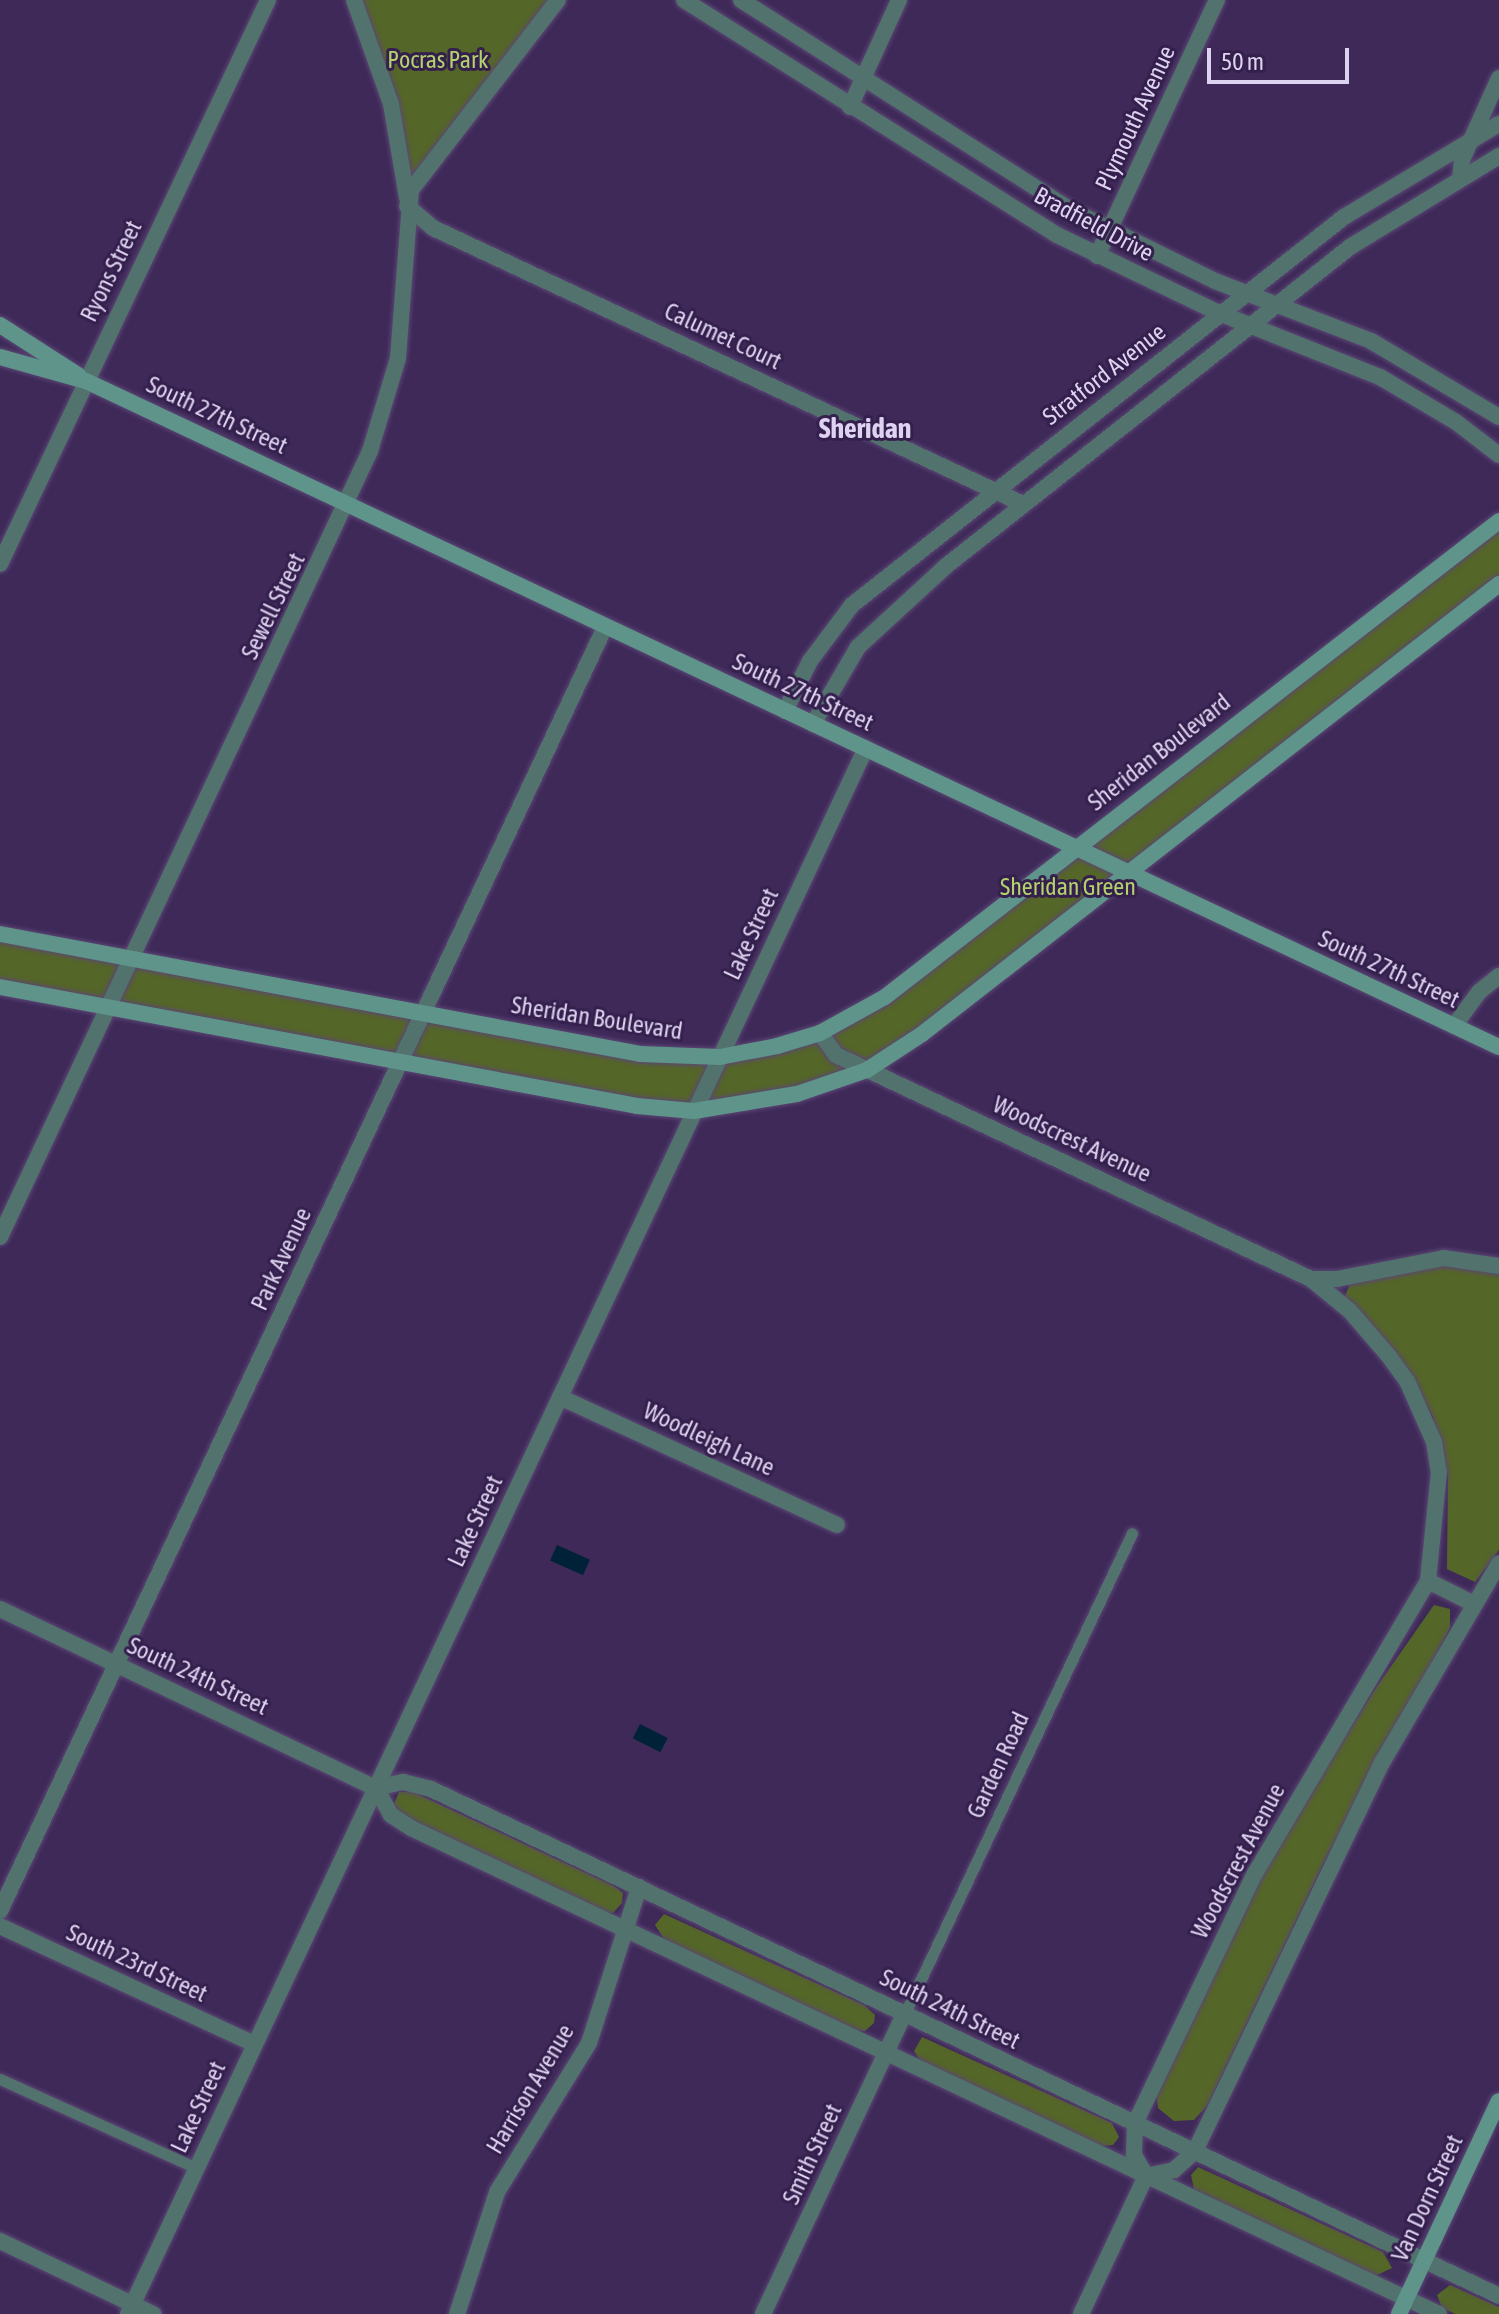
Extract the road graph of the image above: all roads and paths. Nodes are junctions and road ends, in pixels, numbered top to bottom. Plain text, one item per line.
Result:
1 (268, 0) edge
2 (354, 0) edge
3 (558, 0) edge
4 (684, 0) edge
5 (741, 0) edge
6 (899, 0) edge
7 (1217, 0) edge
8 (1499, 78) edge
9 (863, 79) junction
10 (850, 107) junction
11 (1499, 124) edge
12 (1470, 139) junction
13 (1499, 156) edge
14 (1460, 179) junction
15 (407, 206) junction
16 (1109, 230) junction
17 (1097, 256) junction
18 (1245, 293) junction
19 (1276, 304) junction
20 (1219, 313) junction
21 (0, 325) edge
22 (1249, 325) junction
23 (0, 357) edge
24 (86, 381) junction
25 (1499, 417) edge
26 (1499, 455) edge
27 (997, 489) junction
28 (347, 503) junction
29 (1023, 504) junction
30 (1499, 521) edge
31 (0, 564) edge
32 (1499, 584) edge
33 (605, 627) junction
34 (785, 711) junction
35 (813, 724) junction
36 (866, 748) junction
37 (1074, 848) junction
38 (1129, 874) junction
39 (0, 934) edge
40 (132, 959) junction
41 (1499, 976) edge
42 (0, 987) edge
43 (108, 1008) junction
44 (423, 1014) junction
45 (1454, 1026) junction
46 (820, 1033) junction
47 (1499, 1047) edge
48 (720, 1057) junction
49 (400, 1063) junction
50 (867, 1070) junction
51 (694, 1111) junction
52 (0, 1237) edge
53 (1499, 1266) edge
54 (1311, 1279) junction
55 (560, 1397) junction
56 (837, 1525) dead end
57 (1132, 1533) dead end
58 (1499, 1563) edge
59 (1428, 1581) junction
60 (1472, 1603) junction
61 (0, 1609) edge
62 (116, 1664) junction
63 (376, 1788) junction
64 (639, 1887) junction
65 (0, 1911) edge
66 (0, 1926) edge
67 (624, 1930) junction
68 (904, 2015) junction
69 (254, 2044) junction
70 (887, 2053) junction
71 (0, 2079) edge
72 (1499, 2101) edge
73 (1135, 2124) junction
74 (1195, 2151) junction
75 (196, 2168) junction
76 (1146, 2176) junction
77 (0, 2241) edge
78 (1424, 2261) junction
79 (1499, 2296) edge
80 (1402, 2306) edge
81 (131, 2309) edge
82 (153, 2314) edge
83 (457, 2314) edge
84 (763, 2314) edge
85 (1081, 2314) edge
86 (1439, 2314) edge

1 - 24 street, Ryons Street
2 - 15 street
3 - 15 street, Sewell Street
4 - 10 street, Bradfield Drive
5 - 9 street, Bradfield Drive
6 - 9 street
7 - 16 street, Plymouth Avenue
8 - 12 street
9 - 10 street
9 - 16 street, Bradfield Drive
10 - 17 street, Bradfield Drive
11 - 12 street, Stratford Avenue
12 - 14 street
12 - 18 street, Stratford Avenue
13 - 14 street
14 - 19 street
15 - 27 street, Calumet Court
15 - 28 street, Sewell Street
16 - 17 street, Plymouth Avenue
16 - 18 street, Bradfield Drive
17 - 20 street, Bradfield Drive
18 - 19 street, Bradfield Drive
18 - 20 street, Stratford Avenue
19 - 22 street
19 - 25 street, Bradfield Drive
20 - 22 street, Bradfield Drive
20 - 27 street, Stratford Avenue
21 - 24 main road, South 27th Street
22 - 26 street, Bradfield Drive
22 - 29 street
23 - 24 main road, South 27th Street
24 - 28 main road, South 27th Street
24 - 31 street, Ryons Street
27 - 29 street, Calumet Court
27 - 34 street, Stratford Avenue
28 - 33 main road, South 27th Street
28 - 40 street, Sewell Street
29 - 35 street
30 - 37 main road, Sheridan Boulevard
32 - 38 main road
33 - 34 main road, South 27th Street
33 - 44 street, Park Avenue
34 - 35 main road, South 27th Street
35 - 36 main road, South 27th Street
36 - 37 main road, South 27th Street
36 - 48 street, Lake Street
37 - 38 main road, South 27th Street
37 - 46 main road, Sheridan Boulevard
38 - 45 main road, South 27th Street
38 - 50 main road
39 - 40 main road, Sheridan Boulevard
40 - 43 street, Sewell Street
40 - 44 main road, Sheridan Boulevard
41 - 45 street
42 - 43 main road
43 - 49 main road
43 - 52 street, Sewell Street
44 - 48 main road, Sheridan Boulevard
44 - 49 street, Park Avenue
45 - 47 main road, South 27th Street
46 - 48 main road, Sheridan Boulevard
46 - 50 street, Woodscrest Avenue
48 - 51 street, Lake Street
49 - 51 main road
49 - 62 street, Park Avenue
50 - 51 main road
50 - 54 street, Woodscrest Avenue
51 - 55 street, Lake Street
53 - 54 street, Woodscrest Avenue
54 - 59 street, Woodscrest Avenue
55 - 56 street, Woodleigh Lane
55 - 63 street, Lake Street
57 - 68 lane, Garden Road
58 - 60 street
59 - 60 street
59 - 73 street, Woodscrest Avenue
60 - 74 street
61 - 62 street, South 24th Street
62 - 63 street, South 24th Street
62 - 65 street, Park Avenue
63 - 64 street, South 24th Street
63 - 67 street, South 24th Street
63 - 69 street, Lake Street
64 - 67 street, Harrison Avenue
64 - 68 street, South 24th Street
66 - 69 street, South 23rd Street
67 - 70 street, South 24th Street
67 - 83 street, Harrison Avenue
68 - 70 street, Smith Street
68 - 73 street, South 24th Street
69 - 75 street, Lake Street
70 - 76 street, South 24th Street
70 - 84 street, Smith Street
71 - 75 lane
72 - 78 main road, Van Dorn Street
73 - 74 street, South 24th Street
73 - 76 street
74 - 76 street
74 - 78 street, South 24th Street
75 - 81 street, Lake Street
76 - 80 street, South 24th Street
76 - 85 street
77 - 81 street
78 - 79 street, South 24th Street
78 - 80 main road, Van Dorn Street
80 - 86 street, South 24th Street
81 - 82 street

